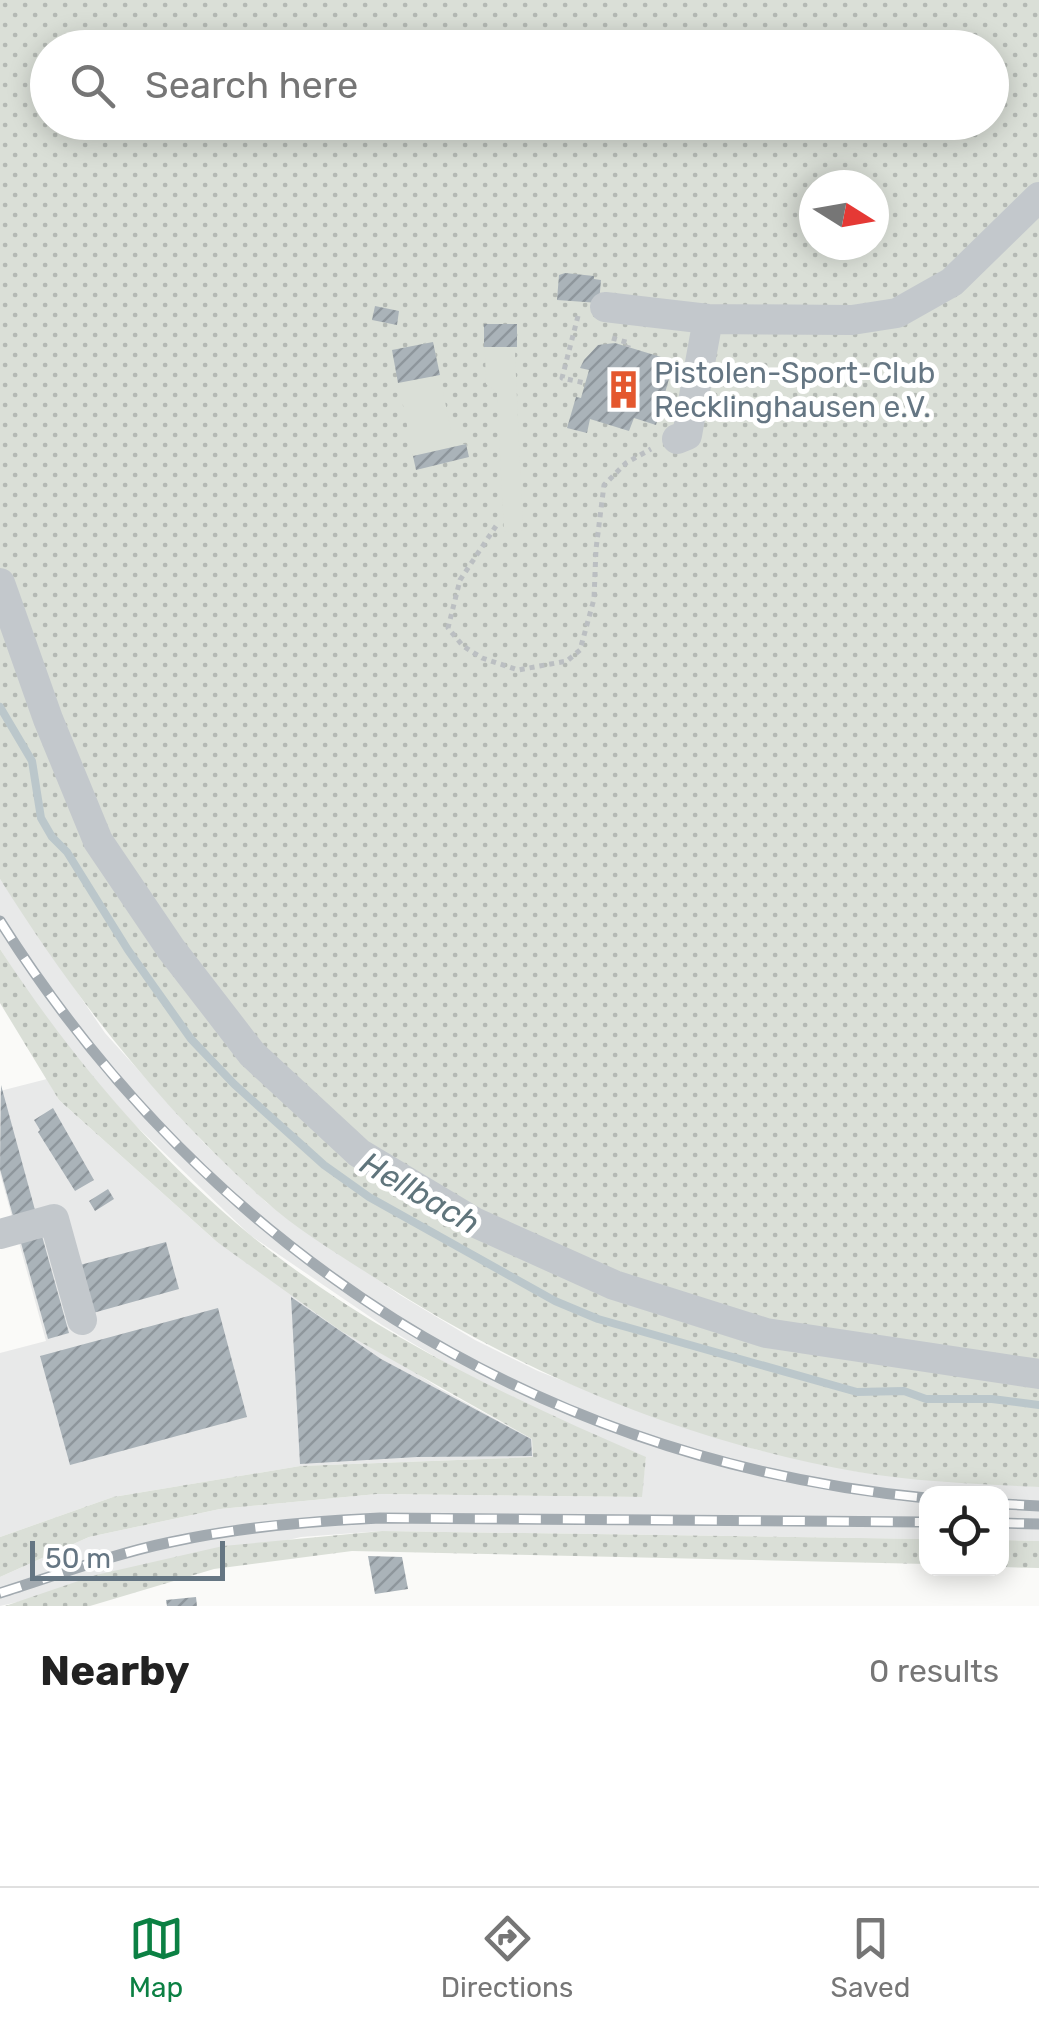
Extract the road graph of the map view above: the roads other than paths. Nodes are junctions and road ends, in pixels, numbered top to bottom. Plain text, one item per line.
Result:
1 (1039, 198) edge
2 (606, 307) dead end
3 (708, 319) junction
4 (677, 439) road end
5 (0, 583) edge
6 (0, 1234) edge
7 (82, 1320) dead end
8 (1039, 1374) edge

1 - 3 lane
2 - 3 lane
3 - 4 lane
5 - 8 lane
6 - 7 lane

